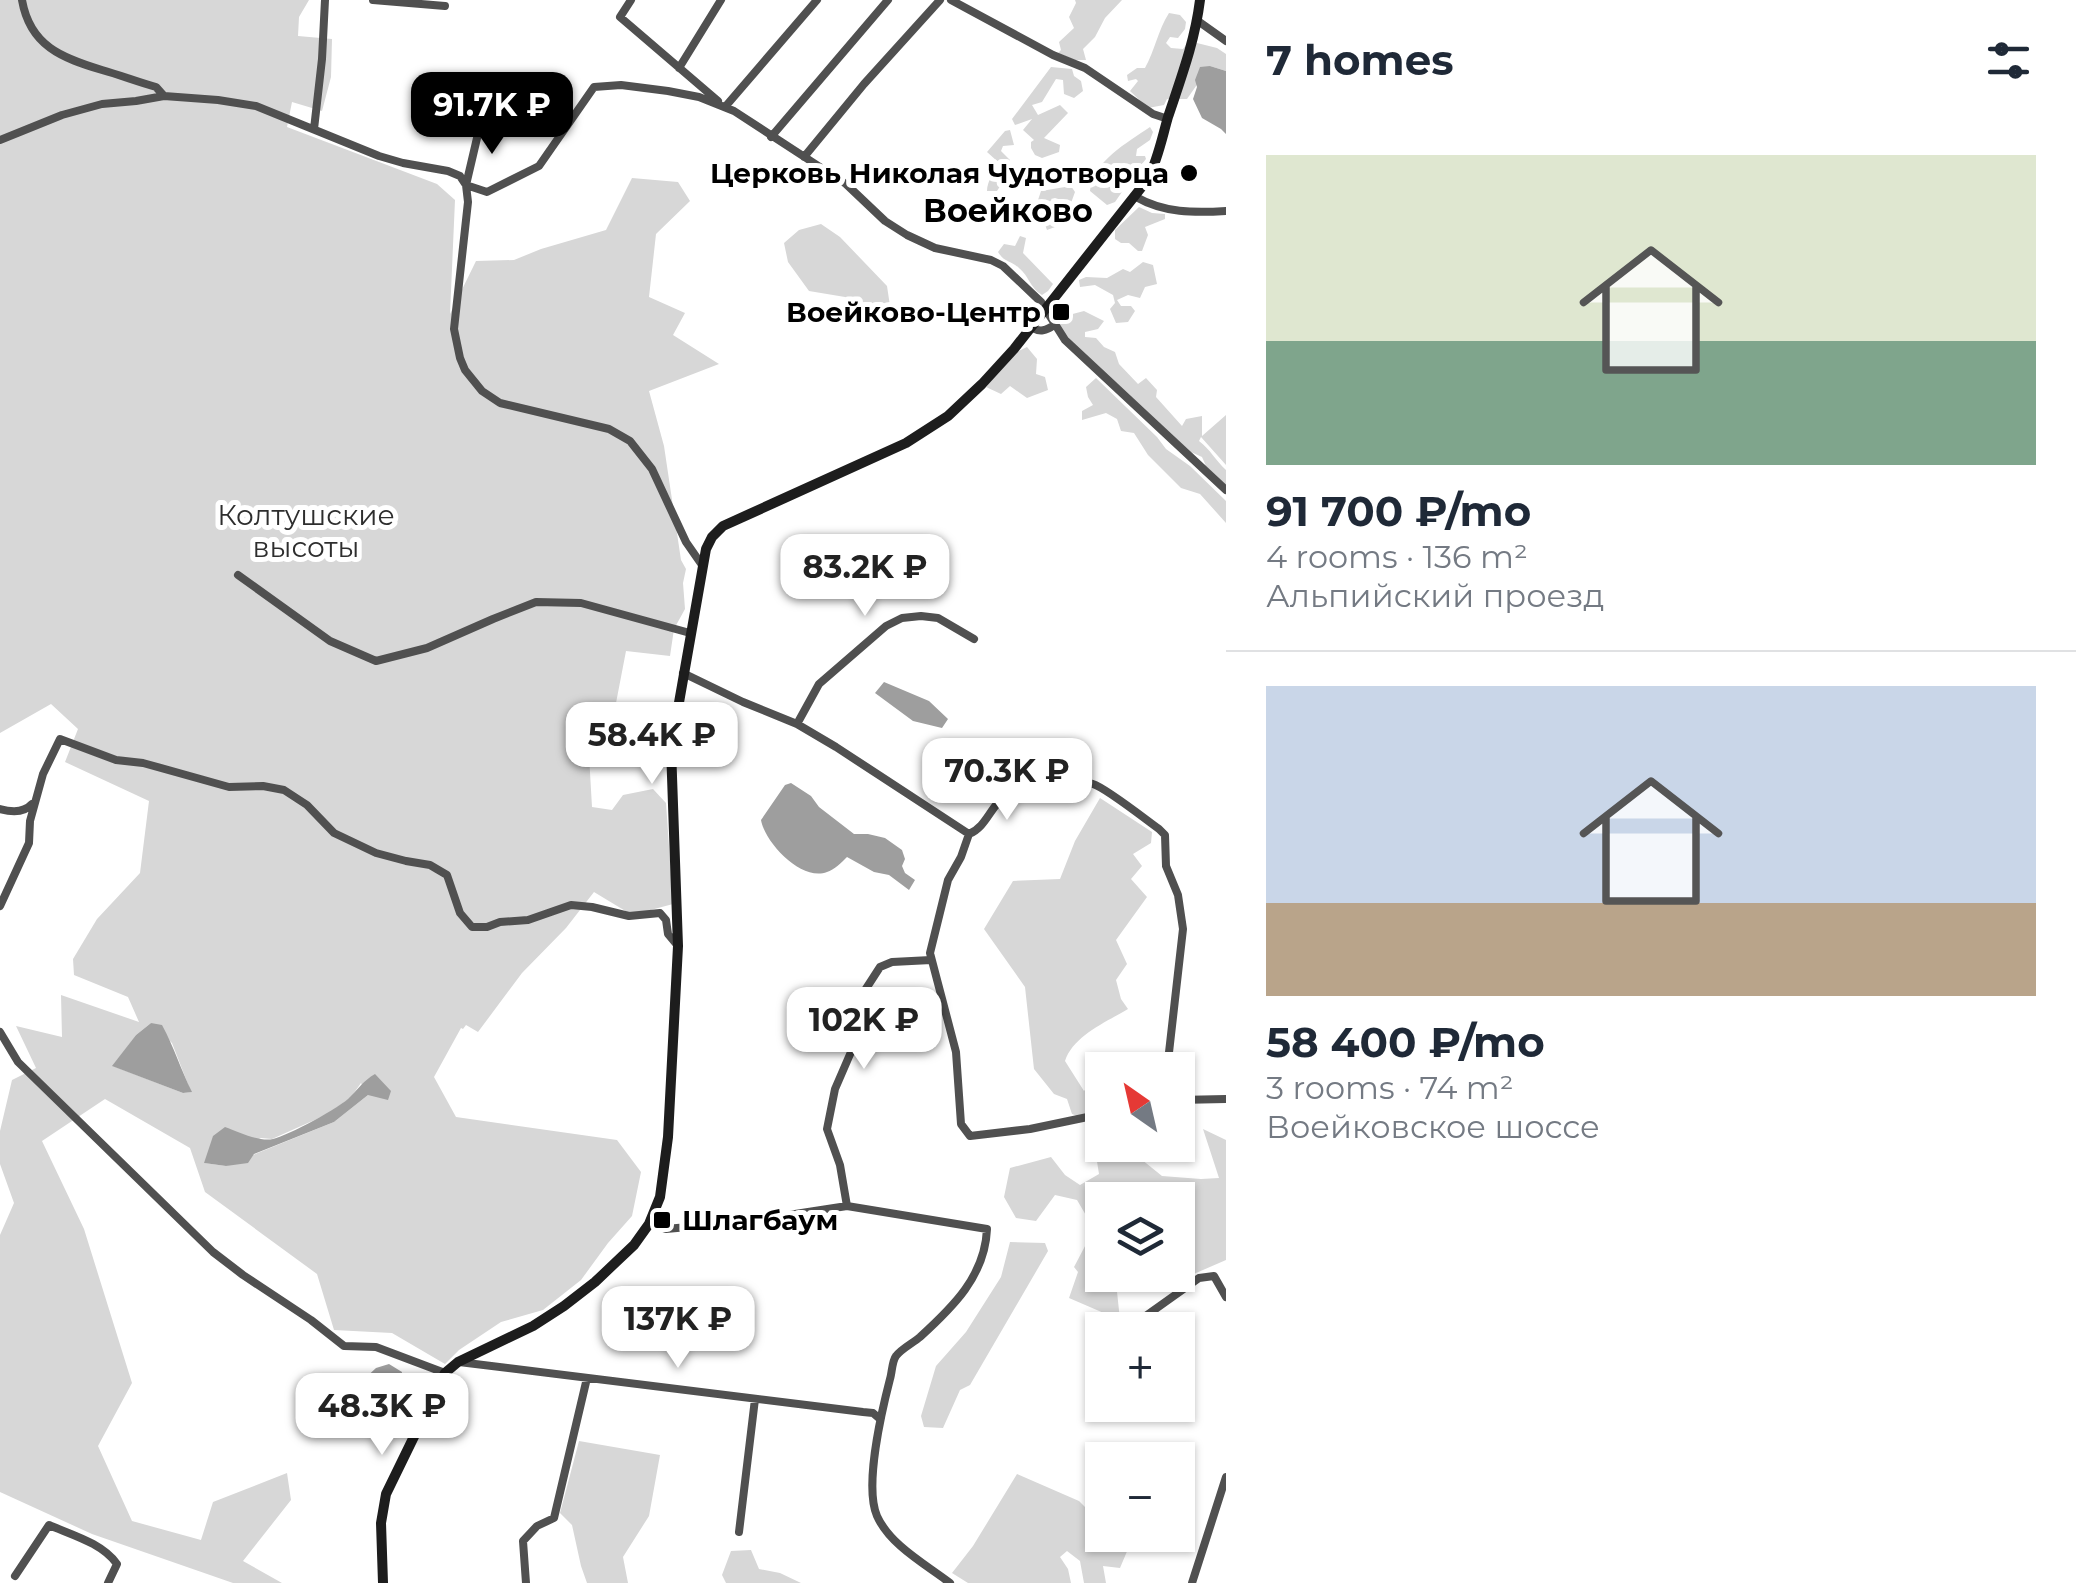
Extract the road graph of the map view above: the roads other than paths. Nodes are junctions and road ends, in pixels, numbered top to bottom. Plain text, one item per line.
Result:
1 (22, 0) edge
2 (325, 0) edge
3 (373, 0) edge
4 (631, 0) edge
5 (721, 0) edge
6 (817, 0) edge
7 (888, 0) edge
8 (940, 0) edge
9 (952, 0) edge
10 (1200, 0) edge
11 (445, 6) dead end
12 (1198, 21) junction
13 (1226, 40) edge
14 (680, 68) junction
15 (164, 96) junction
16 (725, 107) junction
17 (1168, 119) junction
18 (481, 121) dead end
19 (314, 129) junction
20 (770, 136) junction
21 (0, 140) edge
22 (804, 157) junction
23 (466, 185) junction
24 (1136, 197) junction
25 (1226, 210) edge
26 (1046, 308) junction
27 (1054, 325) junction
28 (1032, 328) junction
29 (1226, 490) edge
30 (702, 565) junction
31 (238, 575) dead end
32 (690, 633) junction
33 (974, 639) dead end
34 (683, 673) junction
35 (797, 724) junction
36 (34, 800) junction
37 (0, 810) edge
38 (968, 834) junction
39 (0, 906) edge
40 (678, 946) junction
41 (931, 960) junction
42 (0, 1032) edge
43 (1169, 1052) edge
44 (1226, 1099) edge
45 (1195, 1100) edge
46 (1085, 1118) edge
47 (847, 1206) junction
48 (649, 1224) junction
49 (1226, 1296) edge
50 (1152, 1312) edge
51 (458, 1362) junction
52 (445, 1372) junction
53 (587, 1378) junction
54 (755, 1399) junction
55 (880, 1419) junction
56 (1226, 1477) edge
57 (739, 1532) dead end
58 (14, 1577) edge
59 (108, 1583) edge
60 (383, 1583) edge
61 (526, 1583) edge
62 (950, 1583) edge
63 (1192, 1583) edge

1 - 15 street
2 - 19 street
3 - 11 street
4 - 14 street
5 - 14 street
6 - 16 street
7 - 20 street
8 - 22 street
9 - 17 street
10 - 12 street
12 - 13 street
12 - 17 street
14 - 16 street
15 - 19 street
15 - 21 street
16 - 20 street
16 - 23 street
17 - 24 street
18 - 23 street
19 - 23 street
20 - 22 street
22 - 26 street
23 - 30 street
24 - 25 street
24 - 26 street
26 - 27 street
26 - 28 street
27 - 28 street
27 - 29 street
28 - 30 street
30 - 32 street
31 - 32 street
32 - 34 street
33 - 35 street
34 - 35 street
34 - 40 street
35 - 38 street
36 - 37 street
36 - 39 street
36 - 40 street
38 - 41 street
38 - 43 street
40 - 48 street
41 - 46 street
41 - 47 street
42 - 52 street
44 - 45 street
47 - 48 street
47 - 55 street
48 - 51 street
49 - 50 street
51 - 52 street
51 - 53 street
52 - 60 street
53 - 54 street
53 - 61 street
54 - 55 street
54 - 57 street
55 - 62 street
56 - 63 street
58 - 59 street

